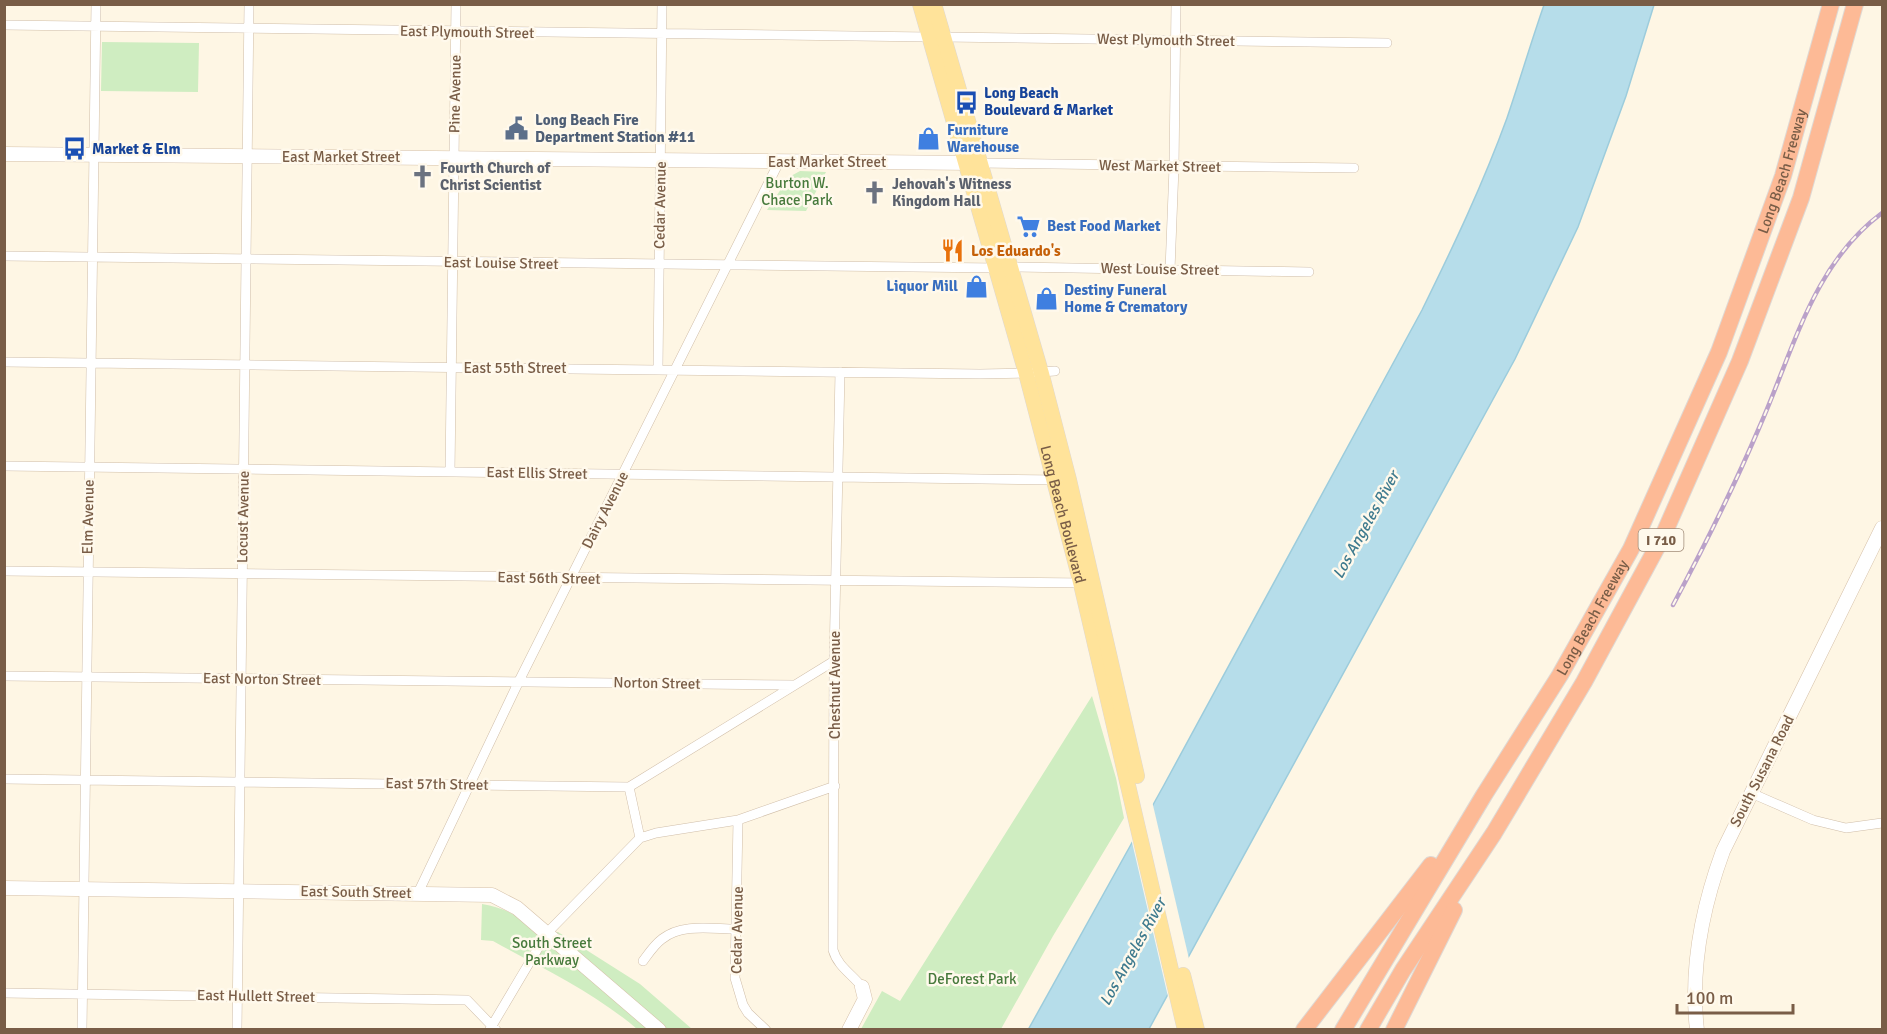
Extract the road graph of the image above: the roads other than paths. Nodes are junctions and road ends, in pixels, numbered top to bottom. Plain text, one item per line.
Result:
1 (96, 4) edge
2 (249, 4) edge
3 (456, 4) edge
4 (662, 4) edge
5 (920, 4) edge
6 (934, 4) edge
7 (1176, 4) edge
8 (1831, 4) edge
9 (1854, 4) edge
10 (4, 25) edge
11 (95, 26) junction
12 (249, 28) junction
13 (456, 32) junction
14 (662, 35) junction
15 (937, 37) junction
16 (1175, 40) junction
17 (1388, 43) dead end
18 (4, 154) edge
19 (93, 154) junction
20 (248, 156) junction
21 (454, 158) junction
22 (660, 160) junction
23 (779, 162) junction
24 (973, 163) junction
25 (1174, 167) junction
26 (1354, 168) dead end
27 (4, 256) edge
28 (92, 257) junction
29 (246, 259) junction
30 (453, 262) junction
31 (659, 264) junction
32 (728, 265) junction
33 (1003, 267) junction
34 (1170, 270) junction
35 (1310, 272) dead end
36 (4, 362) edge
37 (90, 363) junction
38 (245, 365) junction
39 (451, 368) junction
40 (658, 370) junction
41 (674, 370) junction
42 (840, 372) junction
43 (1041, 372) junction
44 (4, 466) edge
45 (89, 467) junction
46 (244, 469) junction
47 (450, 472) junction
48 (624, 474) junction
49 (838, 476) junction
50 (1061, 480) junction
51 (1882, 528) edge
52 (4, 572) edge
53 (87, 572) junction
54 (243, 574) junction
55 (570, 578) junction
56 (836, 581) junction
57 (1087, 583) junction
58 (834, 661) junction
59 (4, 676) edge
60 (86, 677) junction
61 (241, 678) junction
62 (519, 681) junction
63 (795, 685) junction
64 (4, 779) edge
65 (85, 780) junction
66 (240, 782) junction
67 (469, 784) junction
68 (835, 786) junction
69 (629, 788) junction
70 (1751, 793) junction
71 (1484, 795) junction
72 (738, 820) junction
73 (1882, 823) edge
74 (1494, 833) junction
75 (640, 838) junction
76 (4, 888) edge
77 (84, 889) junction
78 (239, 891) junction
79 (418, 893) junction
80 (736, 929) junction
81 (547, 933) junction
82 (643, 961) dead end
83 (862, 987) joint
84 (4, 993) edge
85 (82, 993) junction
86 (237, 996) junction
87 (1186, 1019) edge
88 (493, 1028) edge
89 (82, 1029) edge
90 (237, 1029) edge
91 (659, 1029) edge
92 (766, 1029) edge
93 (849, 1029) edge
94 (1197, 1029) edge
95 (1304, 1029) edge
96 (1343, 1029) edge
97 (1368, 1029) edge
98 (1394, 1029) edge
99 (1697, 1029) edge

1 - 11 street, Elm Avenue
2 - 12 street, Locust Avenue
3 - 13 street, Pine Avenue
4 - 14 street, Cedar Avenue
5 - 15 main road, Long Beach Boulevard
6 - 15 main road, Long Beach Boulevard
7 - 16 street
8 - 71 highway, Long Beach Freeway / I 710
9 - 74 highway, Long Beach Freeway / I 710
10 - 11 street, East Plymouth Street
11 - 12 street, East Plymouth Street
11 - 19 street, Elm Avenue
12 - 13 street, East Plymouth Street
12 - 20 street, Locust Avenue
13 - 14 street, East Plymouth Street
13 - 21 street, Pine Avenue
14 - 15 street, East Plymouth Street
14 - 22 street, Cedar Avenue
15 - 16 street, West Plymouth Street
15 - 24 main road, Long Beach Boulevard
16 - 17 street, West Plymouth Street
16 - 25 street
18 - 19 street, East Market Street
19 - 20 street, East Market Street
19 - 28 street, Elm Avenue
20 - 21 street, East Market Street
20 - 29 street, Locust Avenue
21 - 22 street, East Market Street
21 - 30 street, Pine Avenue
22 - 23 street, East Market Street
22 - 31 street, Cedar Avenue
23 - 24 street, East Market Street
23 - 32 street, Dairy Avenue
24 - 25 street, West Market Street
24 - 33 main road, Long Beach Boulevard
25 - 26 street, West Market Street
25 - 34 street
27 - 28 street, East Louise Street
28 - 29 street, East Louise Street
28 - 37 street, Elm Avenue
29 - 30 street, East Louise Street
29 - 38 street, Locust Avenue
30 - 31 street, East Louise Street
30 - 39 street, Pine Avenue
31 - 32 street, East Louise Street
31 - 40 street, Cedar Avenue
32 - 33 street, East Louise Street
32 - 41 street, Dairy Avenue
33 - 34 street, West Louise Street
33 - 43 main road, Long Beach Boulevard
34 - 35 street, West Louise Street
36 - 37 street, East 55th Street
37 - 38 street, East 55th Street
37 - 45 street, Elm Avenue
38 - 39 street, East 55th Street
38 - 46 street, Locust Avenue
39 - 40 street, East 55th Street
39 - 47 street, Pine Avenue
40 - 41 street, East 55th Street
41 - 42 street, East 55th Street
41 - 48 street, Dairy Avenue
42 - 43 street, East 55th Street
42 - 49 street, Chestnut Avenue
43 - 50 main road, Long Beach Boulevard
44 - 45 street, East Ellis Street
45 - 46 street, East Ellis Street
45 - 53 street, Elm Avenue
46 - 47 street, East Ellis Street
46 - 54 street, Locust Avenue
47 - 48 street, East Ellis Street
48 - 49 street, East Ellis Street
48 - 55 street, Dairy Avenue
49 - 50 street, East Ellis Street
49 - 56 street, Chestnut Avenue
50 - 57 main road, Long Beach Boulevard
51 - 70 street, South Susana Road
52 - 53 street, East 56th Street
53 - 54 street, East 56th Street
53 - 60 street, Elm Avenue
54 - 55 street, East 56th Street
54 - 61 street, Locust Avenue
55 - 56 street, East 56th Street
55 - 62 street, Dairy Avenue
56 - 57 street, East 56th Street
56 - 58 street, Chestnut Avenue
57 - 87 main road, Long Beach Boulevard
58 - 63 street
58 - 68 street, Chestnut Avenue
59 - 60 street, East Norton Street
60 - 61 street, East Norton Street
60 - 65 street, Elm Avenue
61 - 62 street, East Norton Street
61 - 66 street, Locust Avenue
62 - 63 street, Norton Street
62 - 67 street, Dairy Avenue
63 - 69 street
64 - 65 street, East 57th Street
65 - 66 street, East 57th Street
65 - 77 street, Elm Avenue
66 - 67 street, East 57th Street
66 - 78 street, Locust Avenue
67 - 69 street, East 57th Street
67 - 79 street, Dairy Avenue
68 - 72 street
68 - 83 street, Chestnut Avenue
69 - 75 street
70 - 73 street
70 - 99 street, South Susana Road
71 - 95 highway
71 - 96 highway, Long Beach Freeway / I 710
72 - 75 street
72 - 80 street, Cedar Avenue
74 - 97 highway, Long Beach Freeway / I 710
74 - 98 highway
75 - 81 street
76 - 77 street, East South Street
77 - 78 street, East South Street
77 - 85 street, Elm Avenue
78 - 79 street, East South Street
78 - 86 street, Locust Avenue
79 - 81 street, East South Street
80 - 82 street
80 - 92 street, Cedar Avenue
81 - 88 street
81 - 91 street, East South Street
83 - 93 street
84 - 85 street, East Hullett Street
85 - 86 street, East Hullett Street
85 - 89 street, Elm Avenue
86 - 88 street, East Hullett Street
86 - 90 street, Locust Avenue
87 - 94 main road, Long Beach Boulevard

